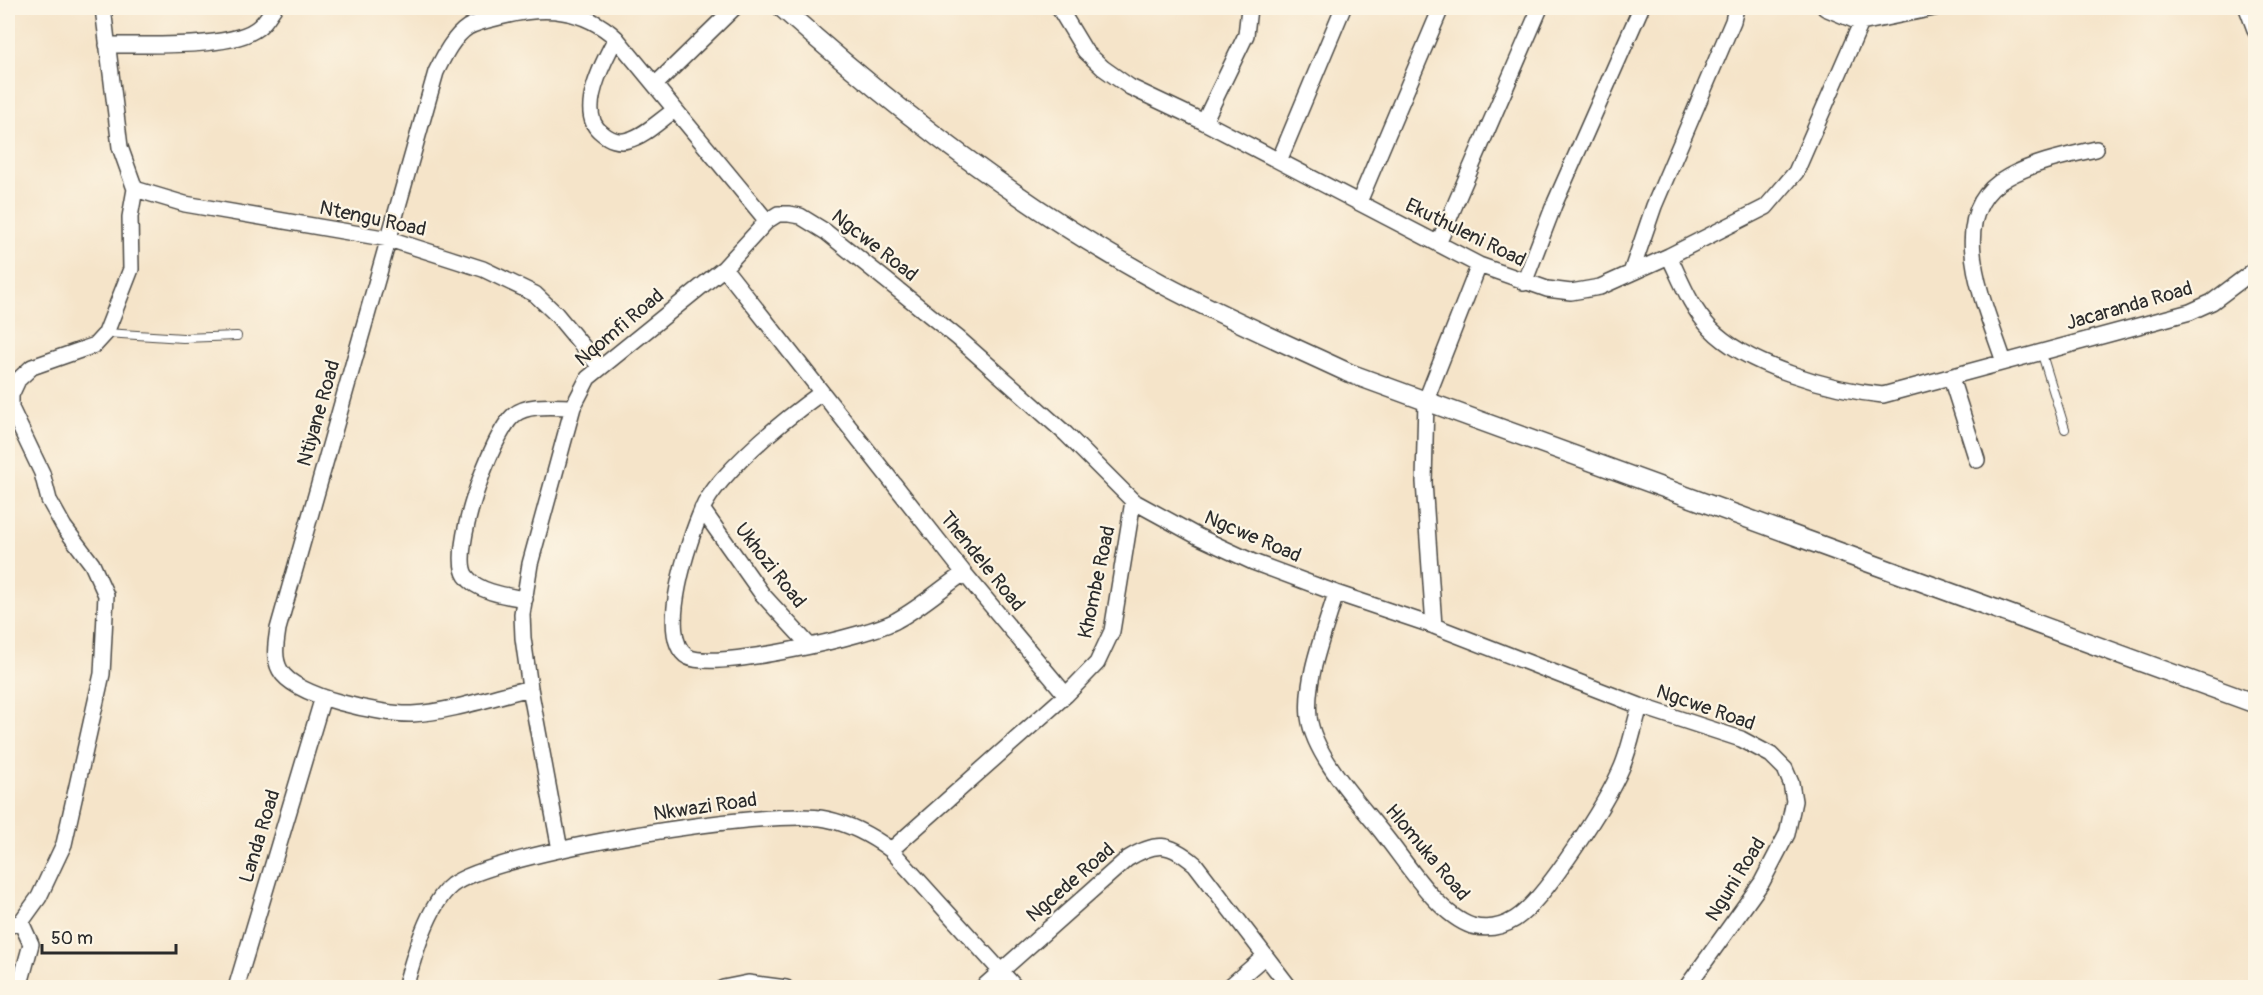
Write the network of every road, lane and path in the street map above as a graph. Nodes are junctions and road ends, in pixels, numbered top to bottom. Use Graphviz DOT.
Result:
graph roads {
  1 [pos="103,8"];
  2 [pos="274,8"];
  3 [pos="734,8"];
  4 [pos="782,8"];
  5 [pos="1059,8"];
  6 [pos="1249,8"];
  7 [pos="1343,8"];
  8 [pos="1441,8"];
  9 [pos="1540,8"];
  10 [pos="1641,8"];
  11 [pos="1736,8"];
  12 [pos="1825,8"];
  13 [pos="1934,8"];
  14 [pos="2247,8"];
  15 [pos="1861,23"];
  16 [pos="2256,32"];
  17 [pos="616,38"];
  18 [pos="107,45"];
  19 [pos="655,85"];
  20 [pos="675,110"];
  21 [pos="1204,122"];
  22 [pos="2096,149"];
  23 [pos="1279,161"];
  24 [pos="135,189"];
  25 [pos="1359,202"];
  26 [pos="767,220"];
  27 [pos="389,239"];
  28 [pos="1438,244"];
  29 [pos="1669,256"];
  30 [pos="1479,265"];
  31 [pos="724,268"];
  32 [pos="2256,269"];
  33 [pos="1631,273"];
  34 [pos="1524,283"];
  35 [pos="106,333"];
  36 [pos="237,336"];
  37 [pos="2041,351"];
  38 [pos="2004,362"];
  39 [pos="600,367"];
  40 [pos="1951,378"];
  41 [pos="821,393"];
  42 [pos="1426,400"];
  43 [pos="573,407"];
  44 [pos="2065,429"];
  45 [pos="1977,460"];
  46 [pos="1133,501"];
  47 [pos="702,509"];
  48 [pos="964,573"];
  49 [pos="1336,593"];
  50 [pos="525,599"];
  51 [pos="1434,626"];
  52 [pos="808,644"];
  53 [pos="530,688"];
  54 [pos="1066,695"];
  55 [pos="323,697"];
  56 [pos="2256,704"];
  57 [pos="1640,706"];
  58 [pos="1791,783"];
  59 [pos="560,850"];
  60 [pos="891,850"];
  61 [pos="14,924"];
  62 [pos="1265,957"];
  63 [pos="1001,971"];
  64 [pos="20,987"];
  65 [pos="236,987"];
  66 [pos="405,987"];
  67 [pos="723,987"];
  68 [pos="786,987"];
  69 [pos="982,987"];
  70 [pos="1016,987"];
  71 [pos="1228,987"];
  72 [pos="1290,987"];
  73 [pos="1686,987"];
  1 -- 18 [label="street"];
  2 -- 18 [label="street"];
  3 -- 19 [label="street"];
  4 -- 42 [label="street"];
  5 -- 21 [label="street, Ekuthuleni Road"];
  6 -- 21 [label="street"];
  7 -- 23 [label="street"];
  8 -- 25 [label="street"];
  9 -- 28 [label="street"];
  10 -- 34 [label="street"];
  11 -- 33 [label="street"];
  12 -- 15 [label="street"];
  13 -- 15 [label="street"];
  14 -- 16 [label="street"];
  15 -- 29 [label="street, Ekuthuleni Road"];
  17 -- 19 [label="street"];
  17 -- 20 [label="street"];
  17 -- 27 [label="street, Ntiyane Road"];
  18 -- 24 [label="street"];
  19 -- 20 [label="street"];
  20 -- 26 [label="street"];
  21 -- 23 [label="street, Ekuthuleni Road"];
  22 -- 38 [label="street"];
  23 -- 25 [label="street, Ekuthuleni Road"];
  24 -- 27 [label="street, Ntengu Road"];
  24 -- 35 [label="street"];
  25 -- 28 [label="street, Ekuthuleni Road"];
  26 -- 31 [label="street, Nqomfi Road"];
  26 -- 46 [label="street, Ngcwe Road"];
  27 -- 39 [label="street, Ntengu Road"];
  27 -- 55 [label="street, Ntiyane Road"];
  28 -- 30 [label="street, Ekuthuleni Road"];
  29 -- 33 [label="street, Ekuthuleni Road"];
  29 -- 40 [label="street, Jacaranda Road"];
  30 -- 34 [label="street, Ekuthuleni Road"];
  30 -- 42 [label="street"];
  31 -- 39 [label="street, Nqomfi Road"];
  31 -- 41 [label="street, Thendele Road"];
  32 -- 37 [label="street, Jacaranda Road"];
  33 -- 34 [label="street, Ekuthuleni Road"];
  35 -- 36 [label="lane"];
  35 -- 61 [label="street"];
  37 -- 38 [label="street, Jacaranda Road"];
  37 -- 44 [label="lane"];
  38 -- 40 [label="street, Jacaranda Road"];
  39 -- 43 [label="street, Nqomfi Road"];
  40 -- 45 [label="street"];
  41 -- 47 [label="street"];
  41 -- 48 [label="street, Thendele Road"];
  42 -- 51 [label="street"];
  42 -- 56 [label="street"];
  43 -- 50 [label="street, Nqomfi Road"];
  43 -- 50 [label="street"];
  46 -- 49 [label="street, Ngcwe Road"];
  46 -- 54 [label="street, Khombe Road"];
  47 -- 52 [label="street, Ukhozi Road"];
  47 -- 52 [label="street"];
  48 -- 52 [label="street"];
  48 -- 54 [label="street, Thendele Road"];
  49 -- 51 [label="street, Ngcwe Road"];
  49 -- 57 [label="street, Hlomuka Road"];
  50 -- 53 [label="street, Nqomfi Road"];
  51 -- 57 [label="street, Ngcwe Road"];
  53 -- 55 [label="street, Ntiyane Road"];
  53 -- 59 [label="street, Nqomfi Road"];
  54 -- 60 [label="street"];
  55 -- 65 [label="street, Landa Road"];
  57 -- 58 [label="street, Ngcwe Road"];
  58 -- 73 [label="street, Nguni Road"];
  59 -- 60 [label="street, Nkwazi Road"];
  59 -- 66 [label="street, Nkwazi Road"];
  60 -- 63 [label="street, Nkwazi Road"];
  61 -- 64 [label="street"];
  62 -- 63 [label="street, Ngcede Road"];
  62 -- 71 [label="street"];
  62 -- 72 [label="street, Ngcede Road"];
  63 -- 69 [label="street"];
  63 -- 70 [label="street, Nkwazi Road"];
  67 -- 68 [label="street"];
}
